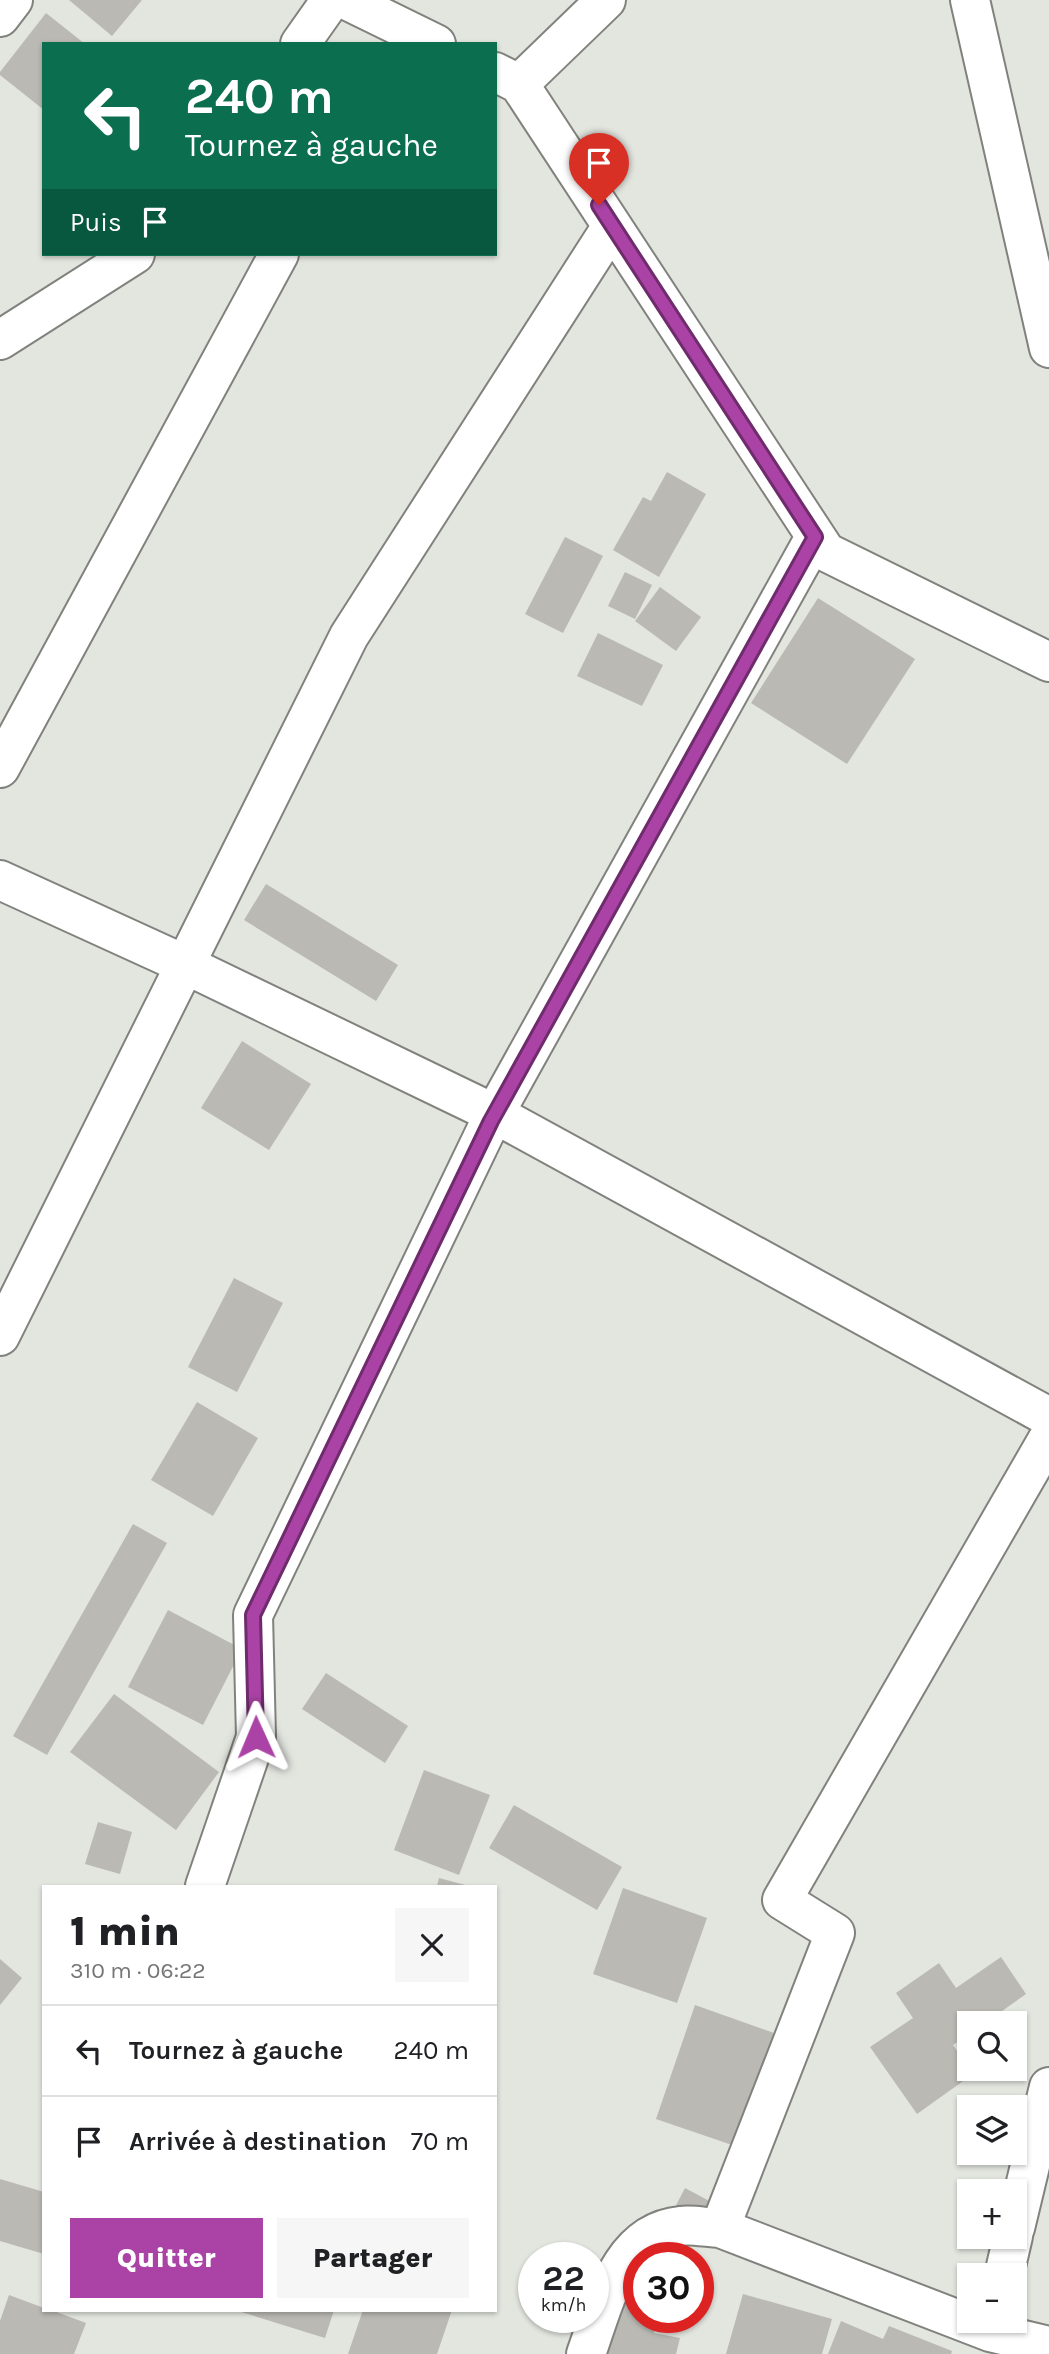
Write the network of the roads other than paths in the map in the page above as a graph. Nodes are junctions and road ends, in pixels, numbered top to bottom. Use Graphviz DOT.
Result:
graph roads {
  1 [pos="13,0"];
  2 [pos="331,0"];
  3 [pos="346,0"];
  4 [pos="606,0"];
  5 [pos="970,0"];
  6 [pos="0,17"];
  7 [pos="398,36"];
  8 [pos="301,42"];
  9 [pos="426,42"];
  10 [pos="507,78"];
  11 [pos="612,226"];
  12 [pos="132,256"];
  13 [pos="278,256"];
  14 [pos="0,340"];
  15 [pos="1049,348"];
  16 [pos="815,537"];
  17 [pos="1049,662"];
  18 [pos="0,768"];
  19 [pos="0,880"];
  20 [pos="186,965"];
  21 [pos="495,1114"];
  22 [pos="0,1336"];
  23 [pos="1049,1417"];
  24 [pos="1049,1437"];
  25 [pos="205,1885"];
  26 [pos="1049,2087"];
  27 [pos="1027,2179"];
  28 [pos="720,2228"];
  29 [pos="987,2336"];
  30 [pos="1049,2347"];
  31 [pos="586,2354"];
  1 -- 6 [label="street"];
  2 -- 8 [label="street"];
  3 -- 7 [label="street"];
  4 -- 10 [label="street"];
  5 -- 15 [label="street"];
  7 -- 9 [label="street"];
  10 -- 11 [label="street"];
  11 -- 16 [label="street"];
  11 -- 20 [label="street"];
  12 -- 14 [label="street"];
  13 -- 18 [label="street"];
  16 -- 17 [label="street"];
  16 -- 21 [label="street"];
  19 -- 20 [label="street"];
  20 -- 21 [label="street"];
  20 -- 22 [label="street"];
  21 -- 23 [label="street"];
  21 -- 25 [label="street"];
  24 -- 28 [label="street"];
  26 -- 27 [label="street"];
  28 -- 29 [label="street"];
  28 -- 31 [label="street"];
  29 -- 30 [label="street"];
}
